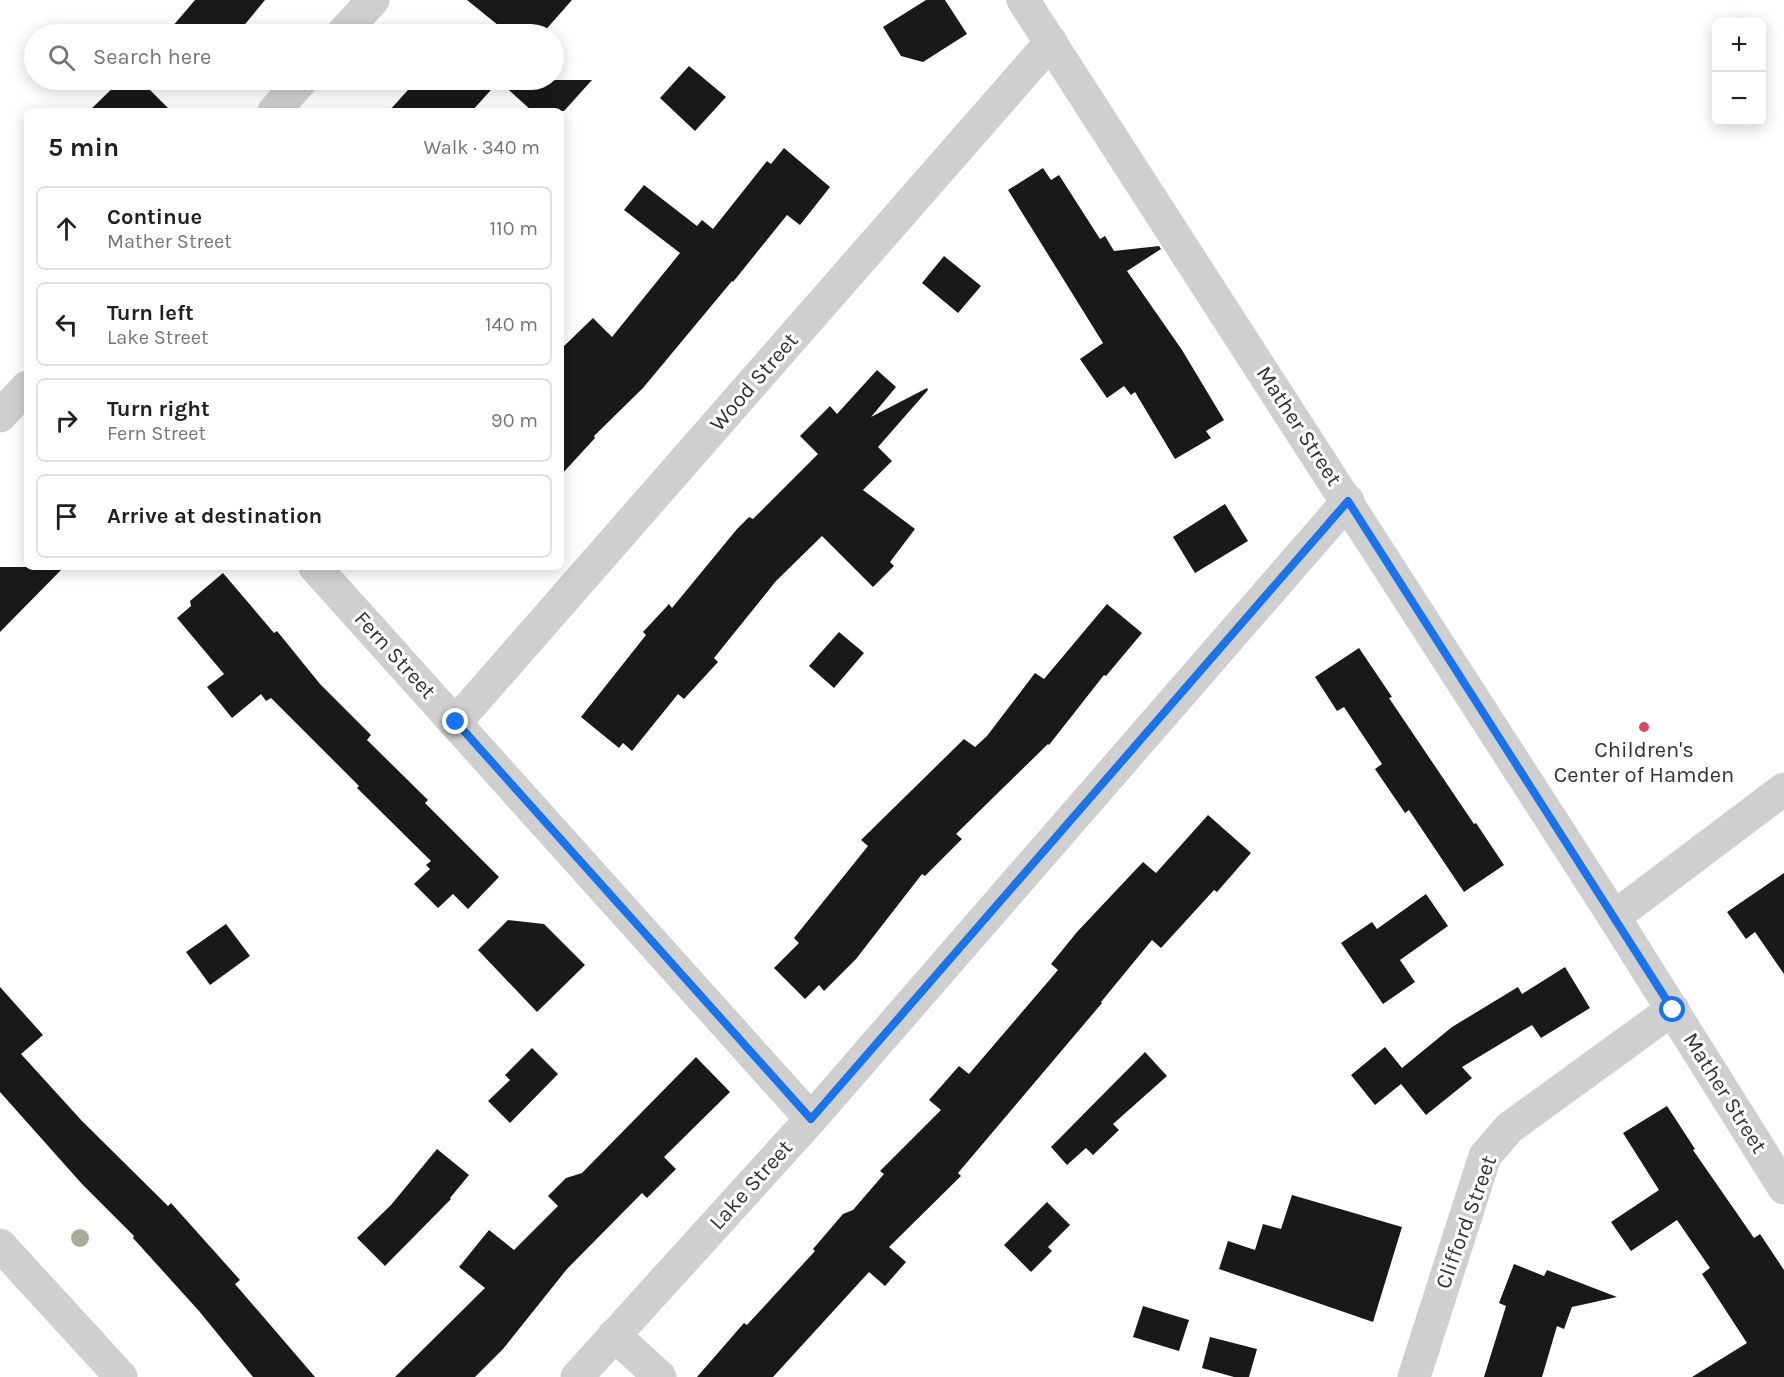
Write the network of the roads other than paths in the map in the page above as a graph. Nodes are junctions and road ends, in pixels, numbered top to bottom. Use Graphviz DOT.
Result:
graph roads {
  1 [pos="373,0"];
  2 [pos="1023,0"];
  3 [pos="351,24"];
  4 [pos="1051,42"];
  5 [pos="293,90"];
  6 [pos="277,108"];
  7 [pos="24,390"];
  8 [pos="0,416"];
  9 [pos="1348,501"];
  10 [pos="318,570"];
  11 [pos="456,722"];
  12 [pos="1784,789"];
  13 [pos="1614,917"];
  14 [pos="1673,1010"];
  15 [pos="811,1119"];
  16 [pos="1784,1188"];
  17 [pos="0,1245"];
  18 [pos="615,1335"];
  19 [pos="121,1377"];
  20 [pos="577,1377"];
  21 [pos="660,1377"];
  22 [pos="1414,1377"];
  1 -- 3 [label="street"];
  2 -- 4 [label="street, Mather Street"];
  4 -- 9 [label="street, Mather Street"];
  4 -- 11 [label="street, Wood Street"];
  5 -- 6 [label="street"];
  7 -- 8 [label="street"];
  9 -- 13 [label="street, Mather Street"];
  9 -- 15 [label="street, Lake Street"];
  10 -- 11 [label="street, Fern Street"];
  11 -- 15 [label="street, Fern Street"];
  12 -- 13 [label="street"];
  13 -- 14 [label="street, Mather Street"];
  14 -- 16 [label="street, Mather Street"];
  14 -- 22 [label="street, Clifford Street"];
  15 -- 18 [label="street, Lake Street"];
  17 -- 19 [label="street"];
  18 -- 20 [label="street, Lake Street"];
  18 -- 21 [label="street"];
}
